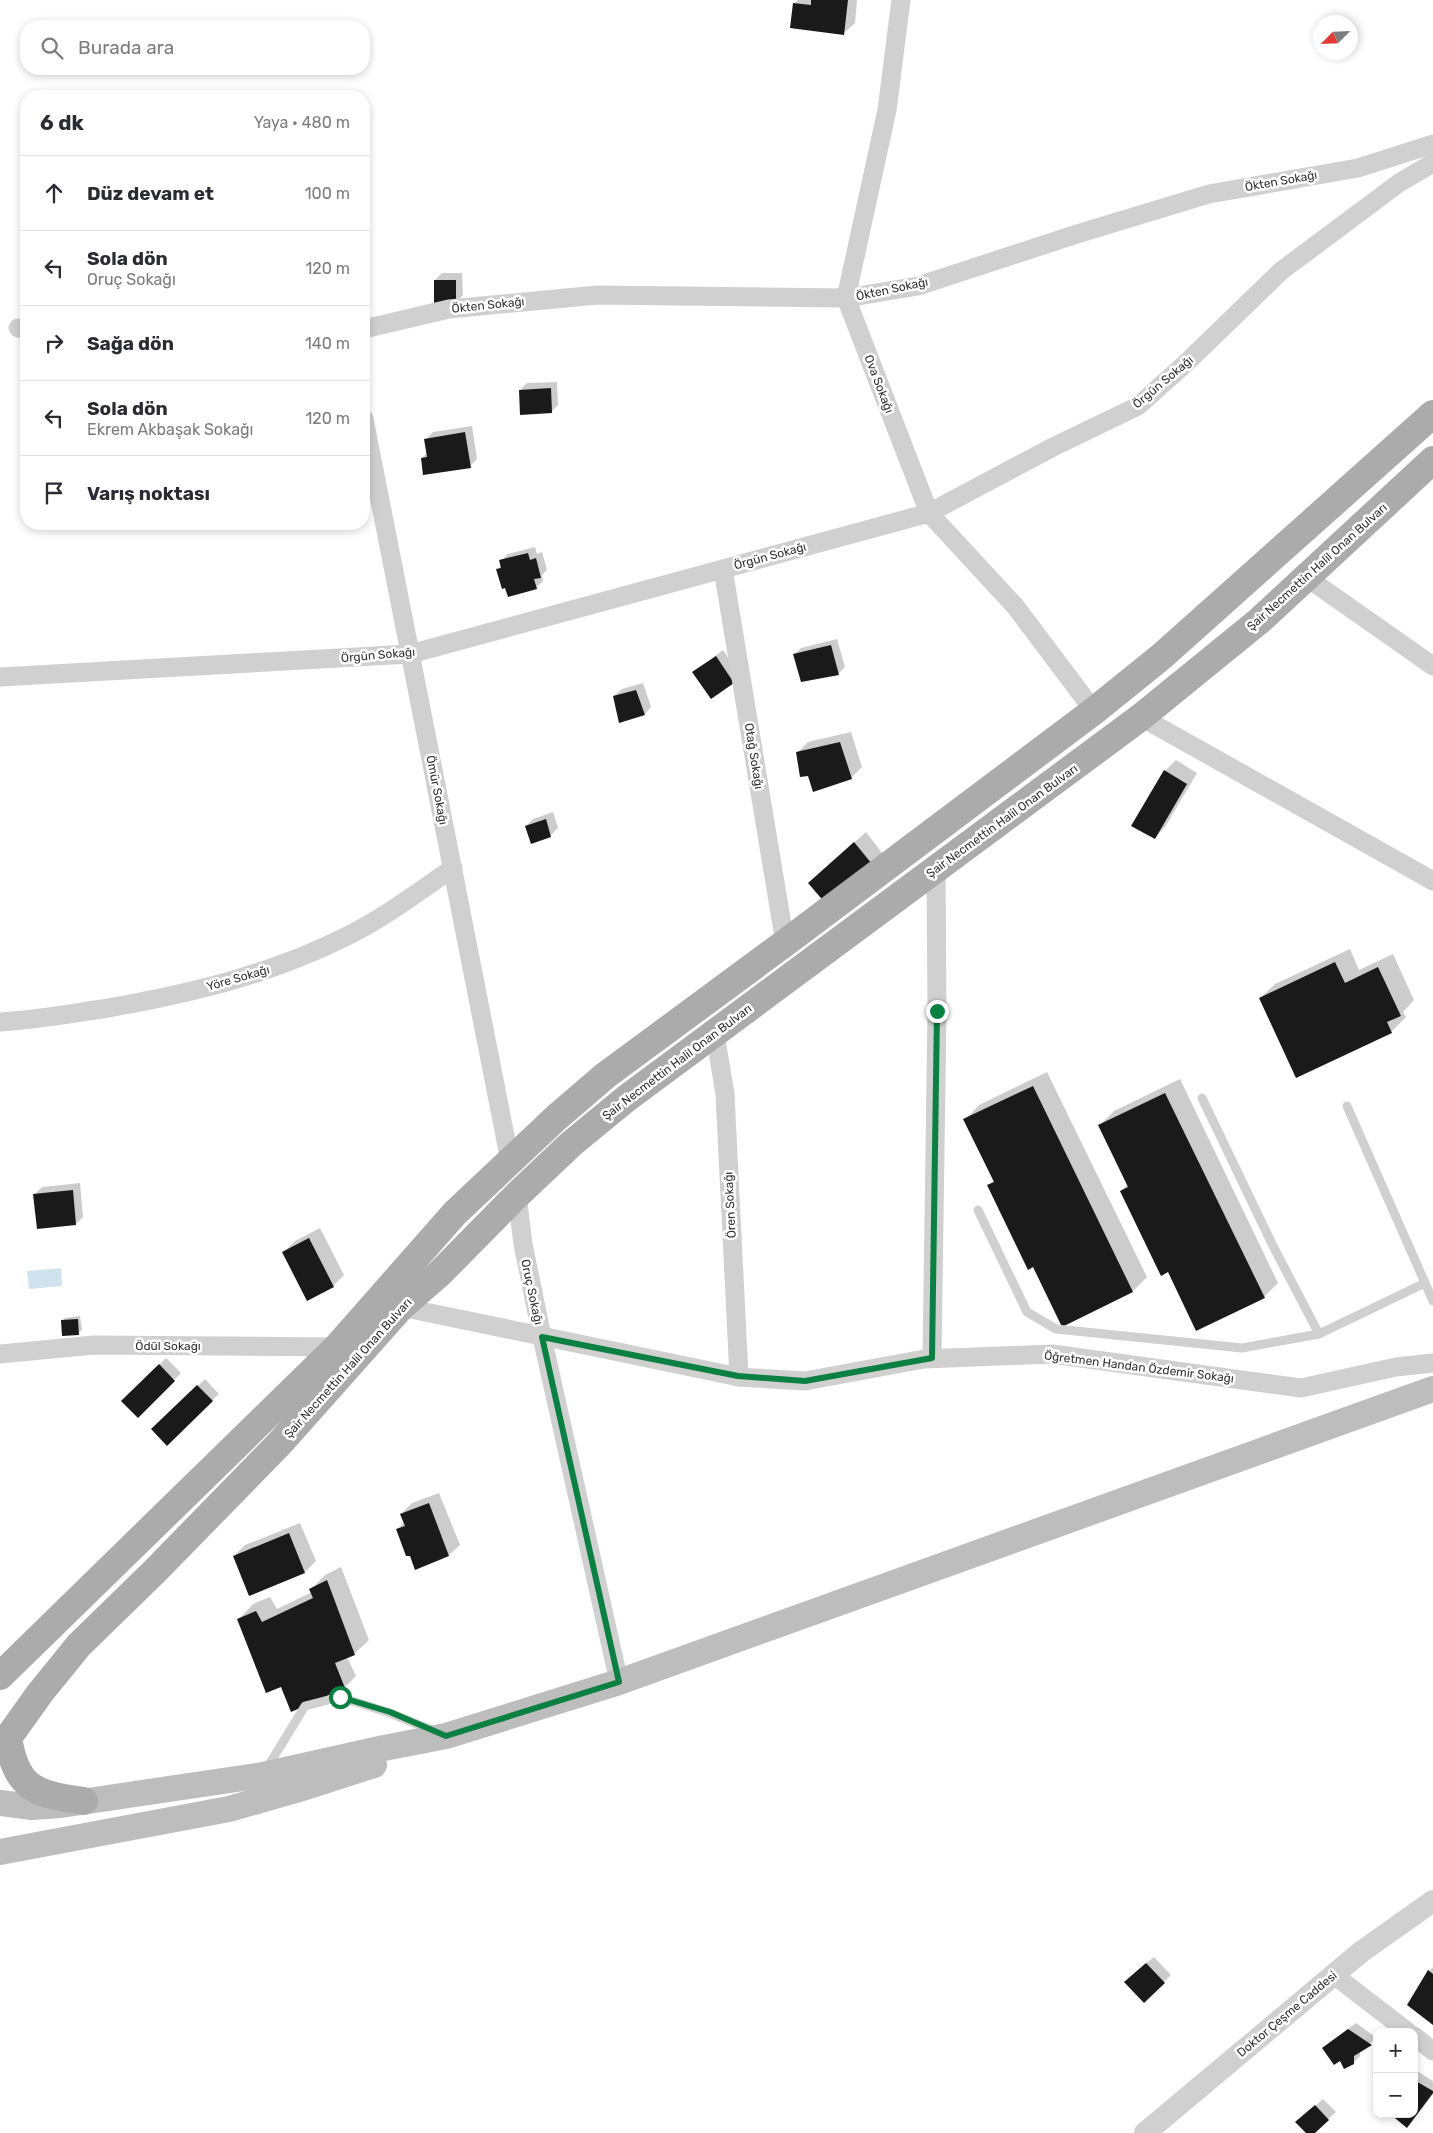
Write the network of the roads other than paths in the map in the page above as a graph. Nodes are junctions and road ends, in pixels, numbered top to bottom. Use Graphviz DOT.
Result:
graph roads {
  1 [pos="901,0"];
  2 [pos="1433,144"];
  3 [pos="1433,163"];
  4 [pos="846,298"];
  5 [pos="370,328"];
  6 [pos="1433,414"];
  7 [pos="370,450"];
  8 [pos="1433,460"];
  9 [pos="929,514"];
  10 [pos="723,569"];
  11 [pos="1306,577"];
  12 [pos="410,654"];
  13 [pos="1433,666"];
  14 [pos="0,677"];
  15 [pos="1094,710"];
  16 [pos="1141,717"];
  17 [pos="453,868"];
  18 [pos="936,869"];
  19 [pos="1433,881"];
  20 [pos="785,943"];
  21 [pos="0,1022"];
  22 [pos="715,1034"];
  23 [pos="1202,1098"];
  24 [pos="1347,1106"];
  25 [pos="510,1161"];
  26 [pos="517,1195"];
  27 [pos="978,1210"];
  28 [pos="1425,1283"];
  29 [pos="1433,1301"];
  30 [pos="401,1307"];
  31 [pos="1319,1334"];
  32 [pos="542,1337"];
  33 [pos="337,1347"];
  34 [pos="0,1354"];
  35 [pos="932,1358"];
  36 [pos="1433,1364"];
  37 [pos="738,1376"];
  38 [pos="1433,1389"];
  39 [pos="0,1676"];
  40 [pos="619,1682"];
  41 [pos="446,1736"];
  42 [pos="4,1743"];
  43 [pos="263,1775"];
  44 [pos="84,1801"];
  45 [pos="0,1803"];
  46 [pos="0,1852"];
  47 [pos="1433,1901"];
  48 [pos="1334,1975"];
  49 [pos="1403,2028"];
  50 [pos="1418,2039"];
  51 [pos="1433,2051"];
  52 [pos="1145,2133"];
  1 -- 4 [label="street"];
  2 -- 4 [label="street, Ökten Sokağı"];
  3 -- 9 [label="street, Örgün Sokağı"];
  4 -- 5 [label="street, Ökten Sokağı"];
  4 -- 9 [label="street, Ova Sokağı"];
  6 -- 15 [label="main road, Şair Necmettin Halil Onan Bulvarı"];
  7 -- 12 [label="street, Ömür Sokağı"];
  8 -- 11 [label="main road, Şair Necmettin Halil Onan Bulvarı"];
  9 -- 10 [label="street, Örgün Sokağı"];
  9 -- 15 [label="street, Ova Sokağı"];
  10 -- 12 [label="street, Örgün Sokağı"];
  10 -- 20 [label="street, Otağ Sokağı"];
  11 -- 13 [label="street"];
  11 -- 16 [label="main road, Şair Necmettin Halil Onan Bulvarı"];
  12 -- 14 [label="street, Örgün Sokağı"];
  12 -- 17 [label="street, Ömür Sokağı"];
  15 -- 20 [label="main road, Şair Necmettin Halil Onan Bulvarı"];
  16 -- 18 [label="main road, Şair Necmettin Halil Onan Bulvarı"];
  16 -- 19 [label="street"];
  17 -- 21 [label="street, Yöre Sokağı"];
  17 -- 25 [label="street, Ömür Sokağı"];
  18 -- 22 [label="main road, Şair Necmettin Halil Onan Bulvarı"];
  18 -- 35 [label="street"];
  20 -- 25 [label="main road, Şair Necmettin Halil Onan Bulvarı"];
  22 -- 26 [label="main road, Şair Necmettin Halil Onan Bulvarı"];
  22 -- 37 [label="street, Ören Sokağı"];
  23 -- 31 [label="lane"];
  24 -- 28 [label="lane"];
  25 -- 33 [label="main road, Şair Necmettin Halil Onan Bulvarı"];
  26 -- 30 [label="main road, Şair Necmettin Halil Onan Bulvarı"];
  26 -- 32 [label="street, Oruç Sokağı"];
  27 -- 31 [label="lane"];
  28 -- 29 [label="lane"];
  28 -- 31 [label="lane"];
  30 -- 32 [label="street, Öğretmen Handan Özdemir Sokağı"];
  30 -- 42 [label="main road, Şair Necmettin Halil Onan Bulvarı"];
  32 -- 37 [label="street, Öğretmen Handan Özdemir Sokağı"];
  32 -- 40 [label="street, Oruç Sokağı"];
  33 -- 34 [label="street, Ödül Sokağı"];
  33 -- 39 [label="main road, Şair Necmettin Halil Onan Bulvarı"];
  35 -- 36 [label="street, Öğretmen Handan Özdemir Sokağı"];
  35 -- 37 [label="street, Öğretmen Handan Özdemir Sokağı"];
  38 -- 40 [label="main road"];
  40 -- 41 [label="main road"];
  41 -- 43 [label="main road"];
  41 -- 43 [label="lane"];
  41 -- 46 [label="main road"];
  42 -- 44 [label="main road"];
  43 -- 44 [label="main road"];
  44 -- 45 [label="main road"];
  47 -- 48 [label="street, Doktor Çeşme Caddesi"];
  48 -- 49 [label="street"];
  48 -- 52 [label="street, Doktor Çeşme Caddesi"];
  50 -- 51 [label="street"];
}
